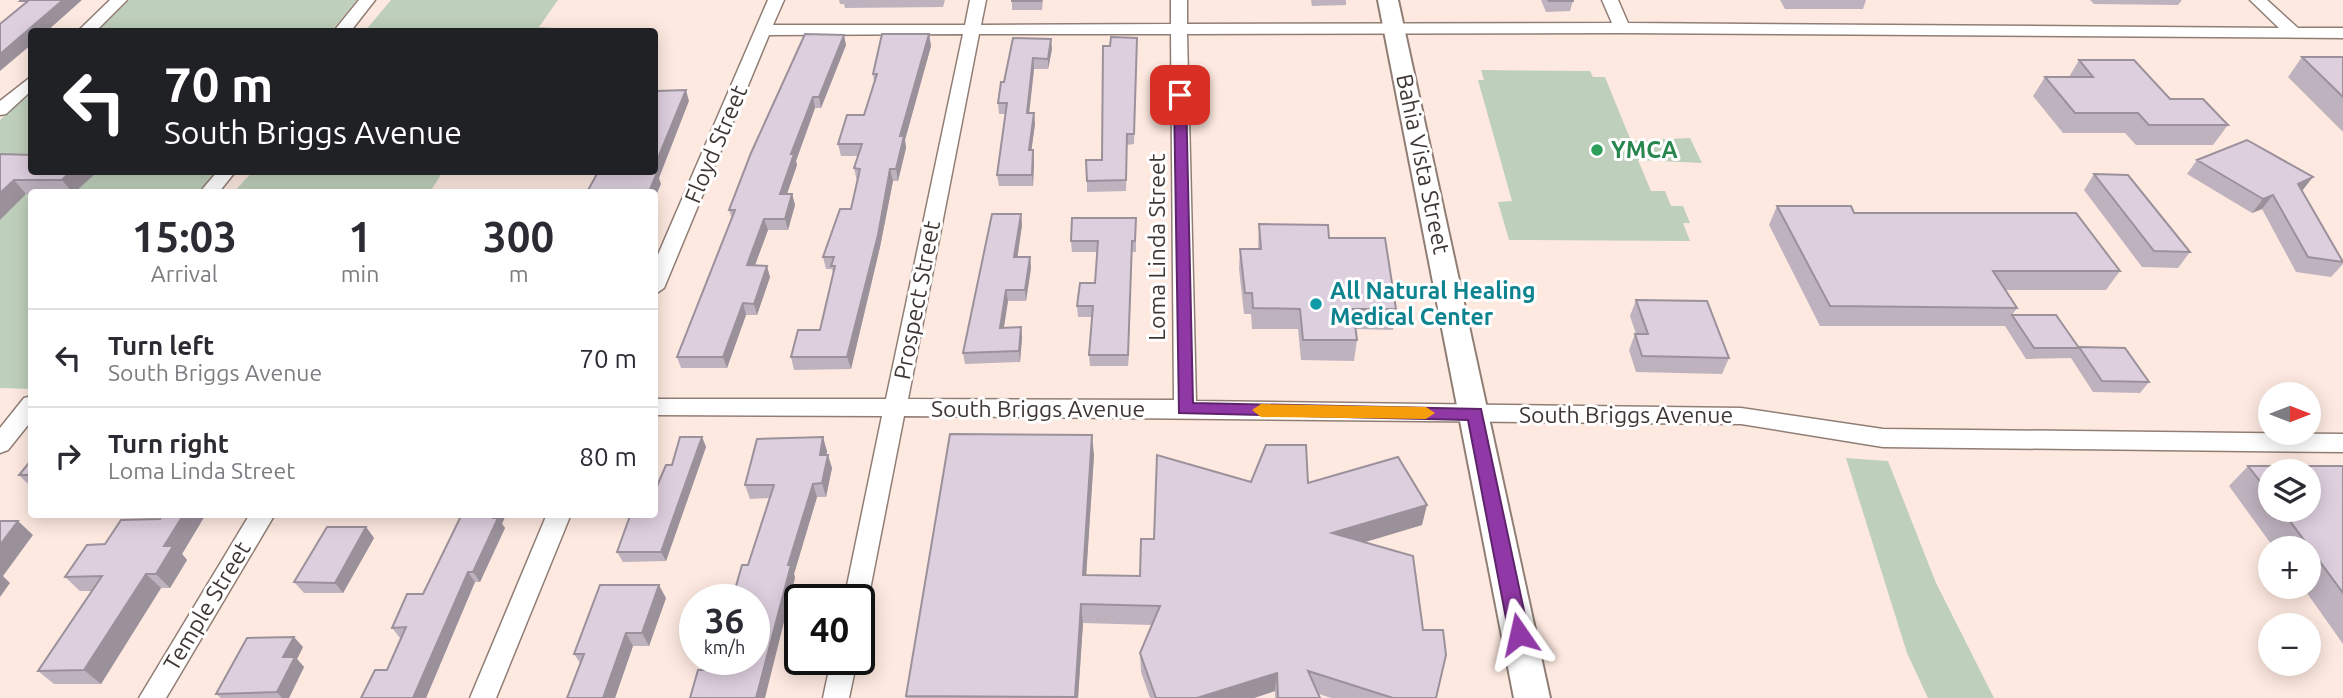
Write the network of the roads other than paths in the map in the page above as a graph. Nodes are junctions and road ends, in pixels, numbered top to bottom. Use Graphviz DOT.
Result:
graph roads {
  1 [pos="119,0"];
  2 [pos="367,0"];
  3 [pos="776,0"];
  4 [pos="978,0"];
  5 [pos="1179,0"];
  6 [pos="1388,0"];
  7 [pos="1610,0"];
  8 [pos="2258,0"];
  9 [pos="89,28"];
  10 [pos="344,28"];
  11 [pos="1394,28"];
  12 [pos="1622,28"];
  13 [pos="766,30"];
  14 [pos="972,30"];
  15 [pos="1179,30"];
  16 [pos="2293,32"];
  17 [pos="2343,33"];
  18 [pos="28,85"];
  19 [pos="0,110"];
  20 [pos="223,175"];
  21 [pos="212,189"];
  22 [pos="658,279"];
  23 [pos="658,407"];
  24 [pos="28,409"];
  25 [pos="895,409"];
  26 [pos="1185,409"];
  27 [pos="1475,414"];
  28 [pos="2343,443"];
  29 [pos="0,444"];
  30 [pos="261,518"];
  31 [pos="557,518"];
  32 [pos="859,584"];
  33 [pos="841,675"];
  34 [pos="152,698"];
  35 [pos="483,698"];
  36 [pos="836,698"];
  37 [pos="1532,698"];
  1 -- 9 [label="street"];
  2 -- 10 [label="street"];
  3 -- 13 [label="street, Floyd Street"];
  4 -- 14 [label="street, Prospect Street"];
  5 -- 15 [label="street, Loma Linda Street"];
  6 -- 11 [label="street, Bahia Vista Street"];
  7 -- 12 [label="street"];
  8 -- 16 [label="street"];
  11 -- 12 [label="street"];
  11 -- 15 [label="street"];
  11 -- 27 [label="street, Bahia Vista Street"];
  12 -- 16 [label="street"];
  13 -- 14 [label="street"];
  13 -- 22 [label="street, Floyd Street"];
  14 -- 15 [label="street"];
  14 -- 25 [label="street, Prospect Street"];
  15 -- 26 [label="street, Loma Linda Street"];
  16 -- 17 [label="street"];
  18 -- 19 [label="street"];
  20 -- 21 [label="street"];
  23 -- 25 [label="street, South Briggs Avenue"];
  24 -- 29 [label="street"];
  25 -- 26 [label="street, South Briggs Avenue"];
  25 -- 32 [label="street, Prospect Street"];
  26 -- 27 [label="street, South Briggs Avenue"];
  27 -- 28 [label="street, South Briggs Avenue"];
  27 -- 37 [label="street, Bahia Vista Street"];
  30 -- 34 [label="street, Temple Street"];
  31 -- 35 [label="street"];
  33 -- 36 [label="street"];
}
